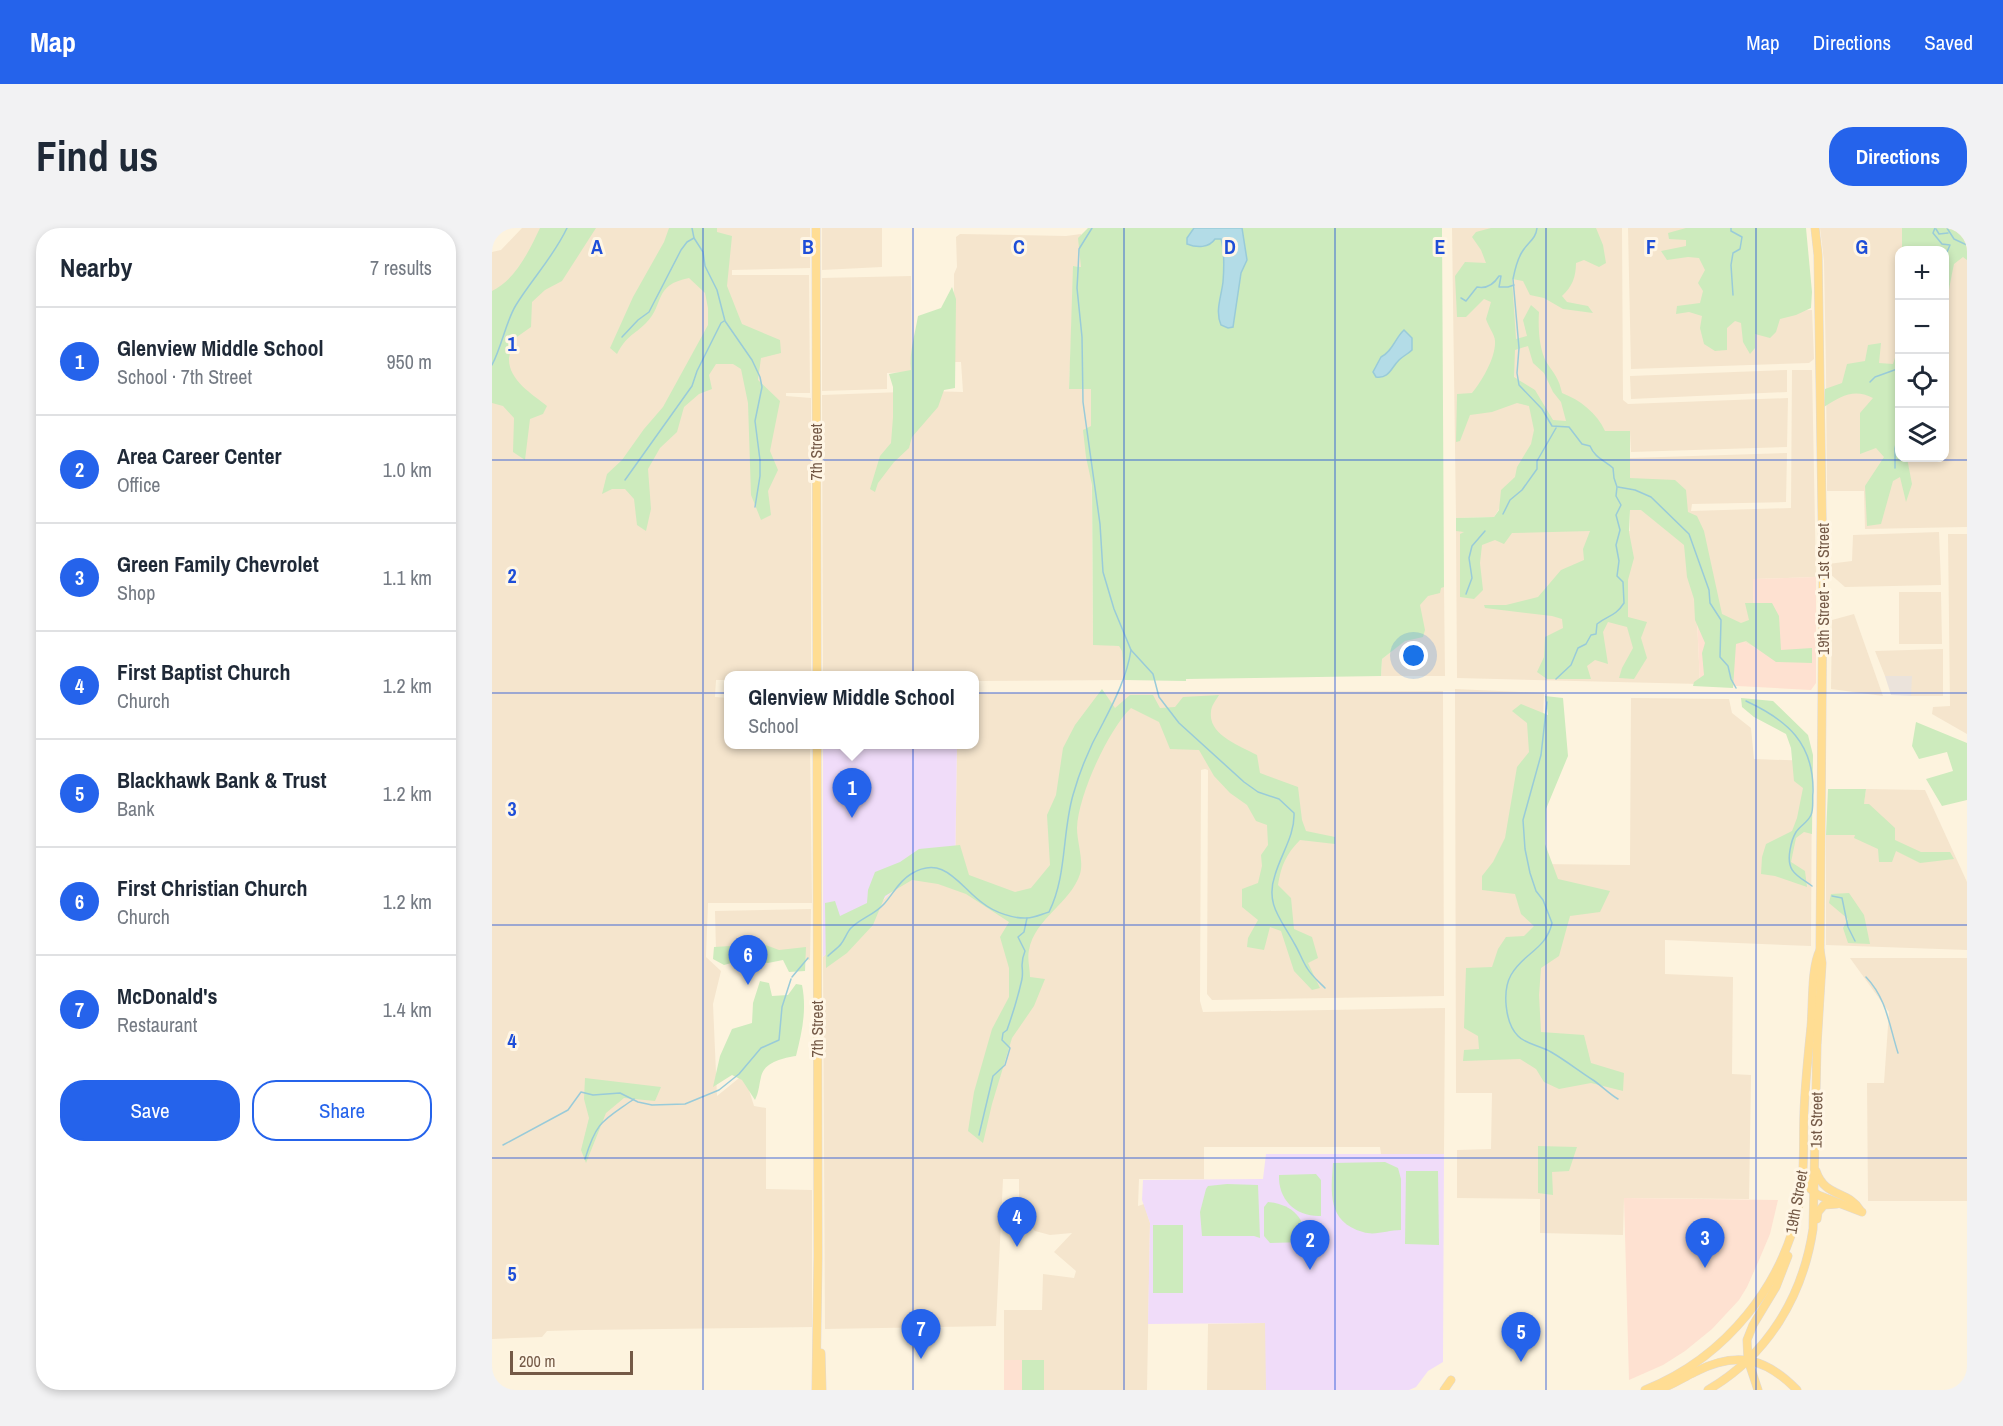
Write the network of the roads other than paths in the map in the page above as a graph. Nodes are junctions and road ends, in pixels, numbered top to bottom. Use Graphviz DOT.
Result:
graph roads {
  1 [pos="816,228"];
  2 [pos="1815,228"];
  3 [pos="816,671"];
  4 [pos="817,749"];
  5 [pos="1820,950"];
  6 [pos="1804,1109"];
  7 [pos="1815,1167"];
  8 [pos="1814,1192"];
  9 [pos="1799,1205"];
  10 [pos="1846,1205"];
  11 [pos="1860,1210"];
  12 [pos="1795,1220"];
  13 [pos="1792,1299"];
  14 [pos="818,1312"];
  15 [pos="1748,1360"];
  16 [pos="1451,1380"];
  17 [pos="816,1390"];
  18 [pos="822,1390"];
  19 [pos="1444,1390"];
  20 [pos="1645,1390"];
  21 [pos="1656,1390"];
  22 [pos="1708,1390"];
  23 [pos="1758,1390"];
  24 [pos="1797,1390"];
  1 -- 3 [label="main road, 7th Street"];
  2 -- 5 [label="main road, 19th Street - 1st Street"];
  4 -- 14 [label="main road, 7th Street"];
  5 -- 6 [label="main road, 19th Street"];
  5 -- 7 [label="main road, 1st Street"];
  6 -- 8 [label="main road"];
  6 -- 9 [label="main road, 19th Street"];
  7 -- 8 [label="main road, 1st Street"];
  7 -- 11 [label="main road"];
  8 -- 9 [label="main road"];
  8 -- 10 [label="main road"];
  8 -- 11 [label="main road"];
  8 -- 13 [label="main road, 1st Street"];
  9 -- 12 [label="main road, 19th Street"];
  10 -- 11 [label="main road"];
  10 -- 13 [label="main road"];
  12 -- 15 [label="main road"];
  12 -- 20 [label="main road, 19th Street"];
  13 -- 15 [label="main road, 1st Street"];
  14 -- 17 [label="main road, 7th Street"];
  14 -- 18 [label="main road, 7th Street"];
  15 -- 21 [label="main road"];
  15 -- 22 [label="main road"];
  15 -- 23 [label="main road"];
  15 -- 24 [label="main road"];
  16 -- 19 [label="main road"];
}
